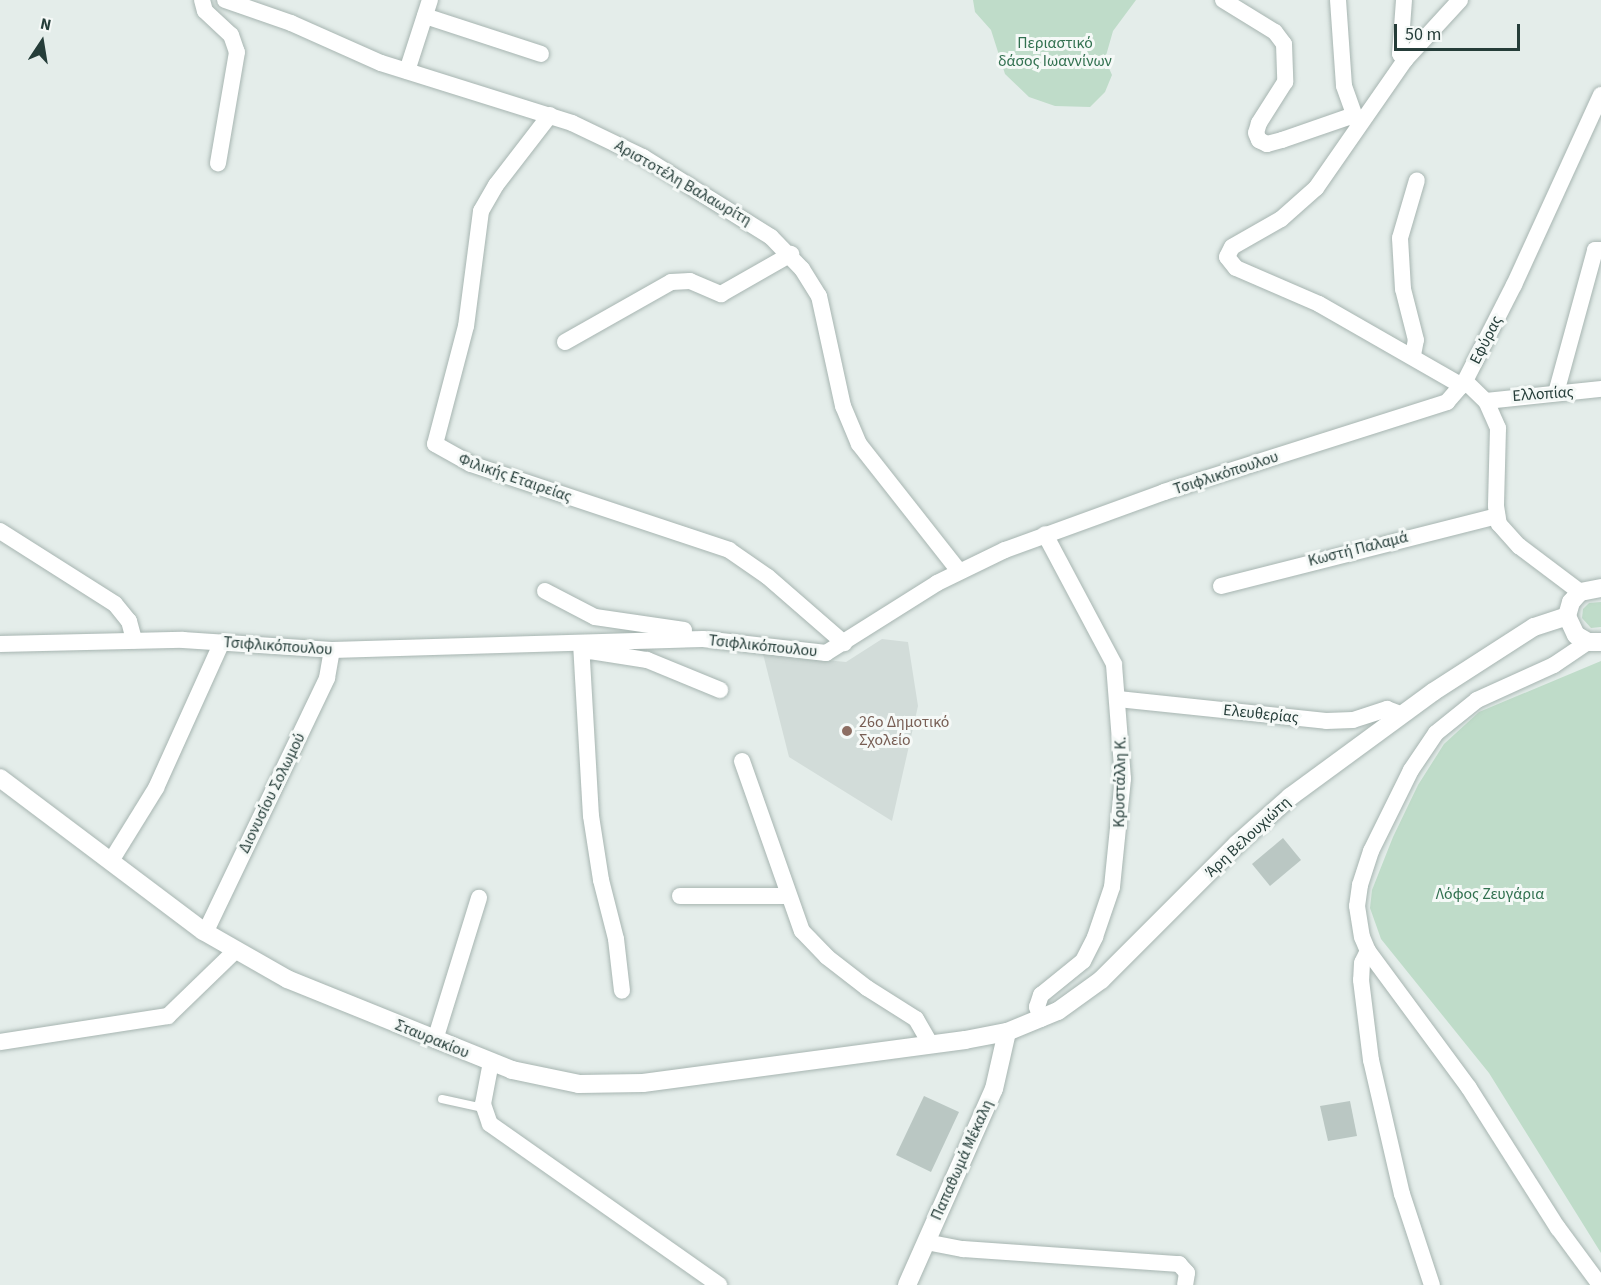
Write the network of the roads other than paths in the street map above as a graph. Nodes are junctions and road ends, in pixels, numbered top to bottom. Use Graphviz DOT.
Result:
graph roads {
  1 [pos="202,0"];
  2 [pos="225,0"];
  3 [pos="1223,0"];
  4 [pos="1338,0"];
  5 [pos="1404,0"];
  6 [pos="1460,0"];
  7 [pos="427,8"];
  8 [pos="541,54"];
  9 [pos="1405,60"];
  10 [pos="407,71"];
  11 [pos="1601,95"];
  12 [pos="550,115"];
  13 [pos="1357,122"];
  14 [pos="218,163"];
  15 [pos="1417,180"];
  16 [pos="1598,250"];
  17 [pos="791,254"];
  18 [pos="565,342"];
  19 [pos="1413,355"];
  20 [pos="1463,383"];
  21 [pos="1601,389"];
  22 [pos="1556,393"];
  23 [pos="1485,400"];
  24 [pos="1497,516"];
  25 [pos="0,531"];
  26 [pos="1045,534"];
  27 [pos="958,570"];
  28 [pos="1221,586"];
  29 [pos="1601,588"];
  30 [pos="545,591"];
  31 [pos="1580,592"];
  32 [pos="1567,616"];
  33 [pos="134,640"];
  34 [pos="714,640"];
  35 [pos="222,642"];
  36 [pos="1595,642"];
  37 [pos="581,643"];
  38 [pos="844,643"];
  39 [pos="0,644"];
  40 [pos="332,650"];
  41 [pos="720,690"];
  42 [pos="1118,699"];
  43 [pos="1400,714"];
  44 [pos="742,761"];
  45 [pos="0,778"];
  46 [pos="111,861"];
  47 [pos="680,896"];
  48 [pos="787,896"];
  49 [pos="479,898"];
  50 [pos="205,933"];
  51 [pos="236,951"];
  52 [pos="1368,951"];
  53 [pos="622,991"];
  54 [pos="1041,1019"];
  55 [pos="1007,1032"];
  56 [pos="435,1040"];
  57 [pos="0,1042"];
  58 [pos="931,1045"];
  59 [pos="491,1062"];
  60 [pos="442,1099"];
  61 [pos="483,1108"];
  62 [pos="926,1242"];
  63 [pos="719,1285"];
  64 [pos="907,1285"];
  65 [pos="1185,1285"];
  66 [pos="1432,1285"];
  67 [pos="1600,1285"];
  1 -- 14 [label="street"];
  2 -- 10 [label="street, Αριστοτέλη Βαλαωρίτη"];
  3 -- 13 [label="street"];
  4 -- 13 [label="street"];
  5 -- 9 [label="street"];
  6 -- 9 [label="street"];
  7 -- 8 [label="street"];
  7 -- 10 [label="street"];
  9 -- 13 [label="street"];
  10 -- 12 [label="street, Αριστοτέλη Βαλαωρίτη"];
  11 -- 20 [label="street, Εφύρας"];
  12 -- 17 [label="street, Αριστοτέλη Βαλαωρίτη"];
  12 -- 38 [label="street, Φιλικής Εταιρείας"];
  13 -- 19 [label="street"];
  15 -- 19 [label="street"];
  16 -- 22 [label="street"];
  17 -- 18 [label="street"];
  17 -- 27 [label="street, Αριστοτέλη Βαλαωρίτη"];
  19 -- 20 [label="street"];
  20 -- 23 [label="street, Εφύρας"];
  20 -- 26 [label="street, Τσιφλικόπουλου"];
  21 -- 22 [label="street, Ελλοπίας"];
  22 -- 23 [label="street, Ελλοπίας"];
  23 -- 24 [label="street, Εφύρας"];
  24 -- 28 [label="street, Κωστή Παλαμά"];
  24 -- 31 [label="street"];
  25 -- 33 [label="street"];
  26 -- 27 [label="street, Τσιφλικόπουλου"];
  26 -- 42 [label="street, Κρυστάλλη Κ."];
  27 -- 38 [label="street, Τσιφλικόπουλου"];
  29 -- 31 [label="street"];
  30 -- 34 [label="street"];
  31 -- 32 [label="street"];
  32 -- 36 [label="street"];
  32 -- 43 [label="street, Άρη Βελουχιώτη"];
  33 -- 35 [label="street, Τσιφλικόπουλου"];
  33 -- 39 [label="street, Τσιφλικόπουλου"];
  34 -- 37 [label="street, Τσιφλικόπουλου"];
  34 -- 38 [label="street, Τσιφλικόπουλου"];
  35 -- 40 [label="street, Τσιφλικόπουλου"];
  35 -- 46 [label="street"];
  36 -- 52 [label="street"];
  37 -- 40 [label="street, Τσιφλικόπουλου"];
  37 -- 41 [label="street"];
  37 -- 53 [label="street"];
  40 -- 50 [label="street, Διονυσίου Σολωμού"];
  42 -- 43 [label="street, Ελευθερίας"];
  42 -- 54 [label="street, Κρυστάλλη Κ."];
  43 -- 54 [label="street, Άρη Βελουχιώτη"];
  44 -- 48 [label="street"];
  45 -- 46 [label="street, Σταυρακίου"];
  46 -- 50 [label="street, Σταυρακίου"];
  47 -- 48 [label="street"];
  48 -- 58 [label="street"];
  49 -- 56 [label="street"];
  50 -- 51 [label="street, Σταυρακίου"];
  51 -- 56 [label="street, Σταυρακίου"];
  51 -- 57 [label="street"];
  52 -- 66 [label="street"];
  52 -- 67 [label="street"];
  54 -- 55 [label="street, Άρη Βελουχιώτη"];
  55 -- 58 [label="street, Άρη Βελουχιώτη"];
  55 -- 62 [label="street, Παπαθωμά Μέκαλη"];
  56 -- 59 [label="street, Σταυρακίου"];
  58 -- 59 [label="street, Σταυρακίου"];
  59 -- 61 [label="street"];
  60 -- 61 [label="lane"];
  61 -- 63 [label="street"];
  62 -- 64 [label="street, Παπαθωμά Μέκαλη"];
  62 -- 65 [label="street"];
}
